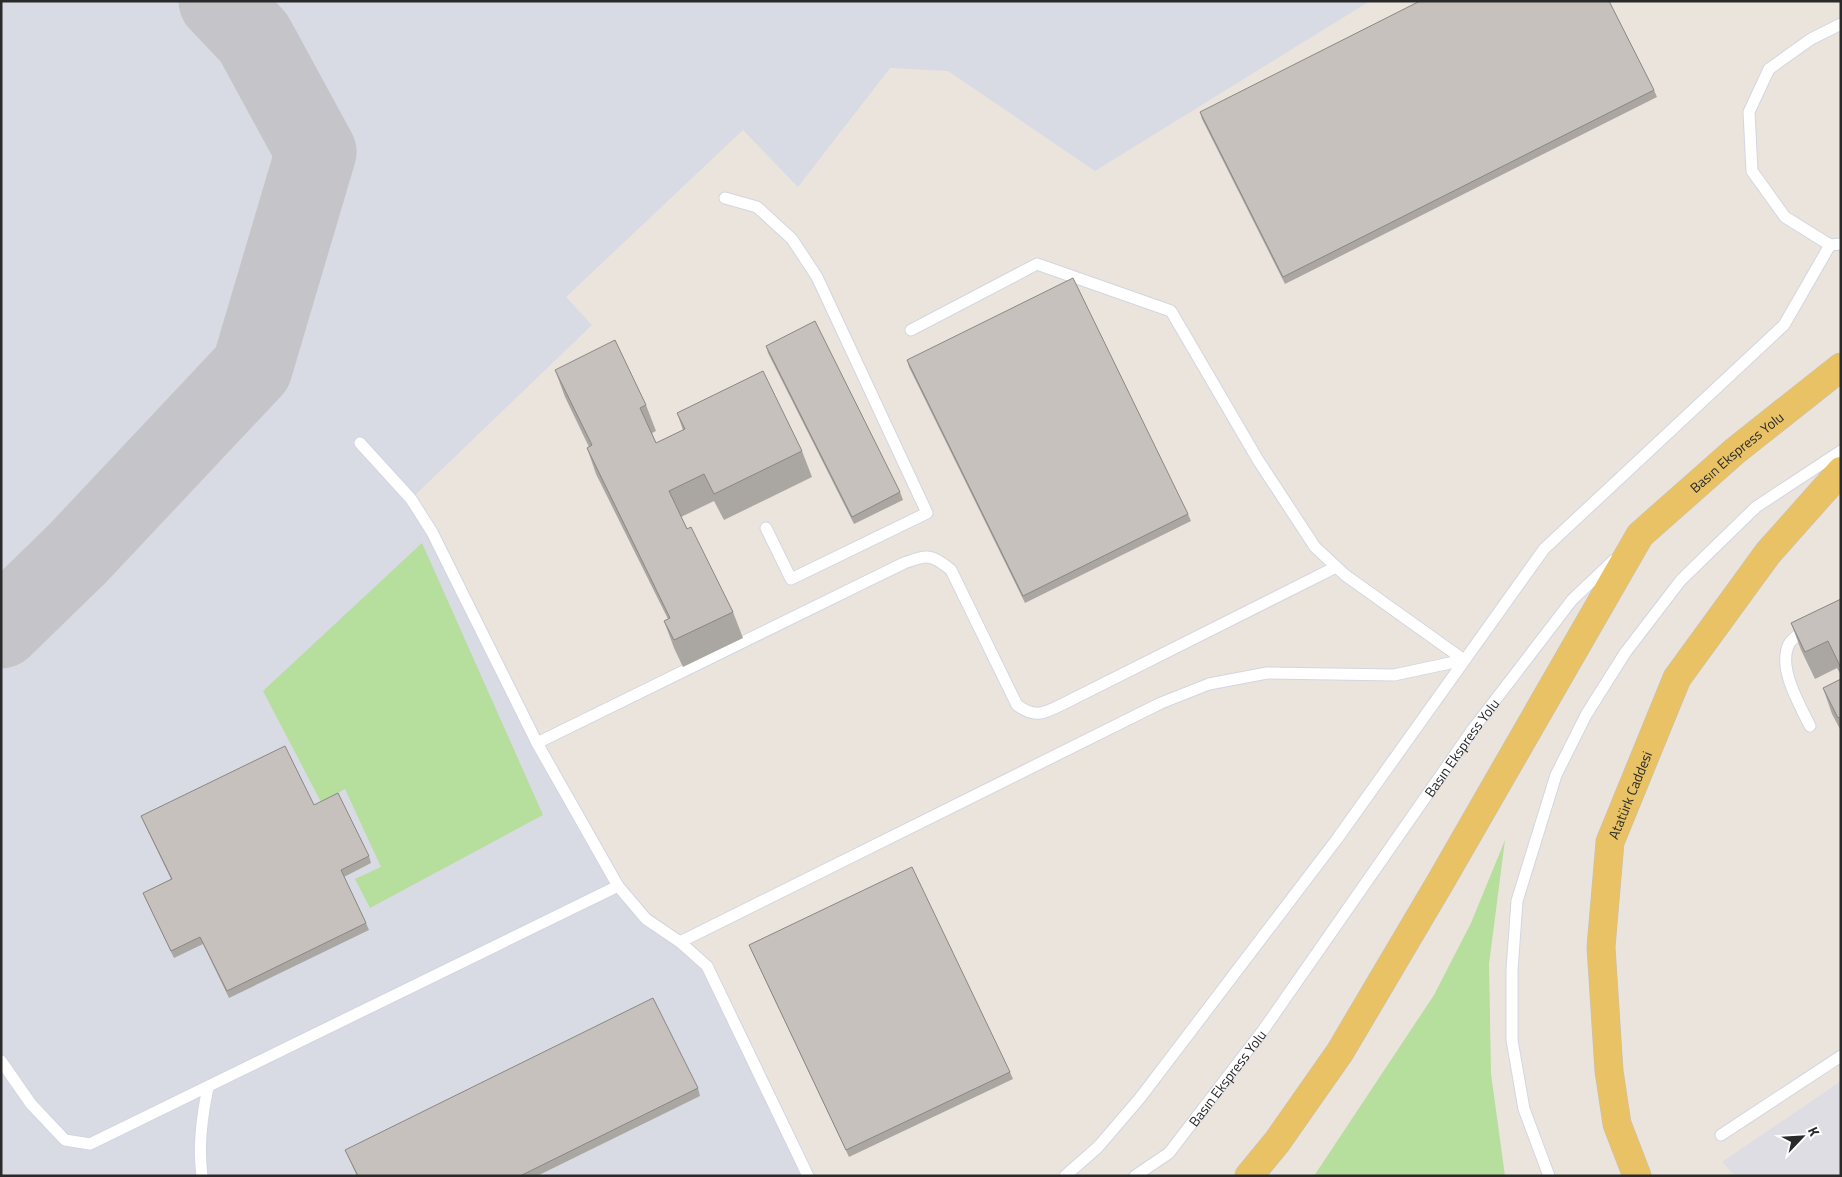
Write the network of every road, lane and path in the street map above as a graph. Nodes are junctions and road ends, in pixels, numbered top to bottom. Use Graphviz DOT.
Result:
graph roads {
  1 [pos="1841,24"];
  2 [pos="725,198"];
  3 [pos="1835,245"];
  4 [pos="911,330"];
  5 [pos="1841,367"];
  6 [pos="360,443"];
  7 [pos="1841,450"];
  8 [pos="1841,471"];
  9 [pos="766,528"];
  10 [pos="1640,535"];
  11 [pos="1336,567"];
  12 [pos="1818,621"];
  13 [pos="1464,660"];
  14 [pos="1810,726"];
  15 [pos="537,743"];
  16 [pos="618,886"];
  17 [pos="680,942"];
  18 [pos="1841,1056"];
  19 [pos="1,1061"];
  20 [pos="208,1087"];
  21 [pos="1720,1135"];
  22 [pos="202,1176"];
  23 [pos="808,1176"];
  24 [pos="1064,1176"];
  25 [pos="1135,1176"];
  26 [pos="1249,1176"];
  27 [pos="1549,1176"];
  28 [pos="1637,1176"];
  1 -- 3 [label="lane"];
  2 -- 9 [label="lane"];
  3 -- 13 [label="lane"];
  4 -- 11 [label="lane"];
  5 -- 10 [label="main road, Basın Ekspress Yolu"];
  6 -- 15 [label="lane"];
  7 -- 27 [label="lane"];
  8 -- 28 [label="main road, Atatürk Caddesi"];
  10 -- 25 [label="lane, Basın Ekspress Yolu"];
  10 -- 26 [label="main road"];
  11 -- 13 [label="lane"];
  11 -- 15 [label="lane"];
  12 -- 14 [label="lane"];
  13 -- 17 [label="lane"];
  13 -- 24 [label="lane"];
  15 -- 16 [label="lane"];
  16 -- 17 [label="lane"];
  16 -- 20 [label="lane"];
  17 -- 23 [label="lane"];
  18 -- 21 [label="lane"];
  19 -- 20 [label="lane"];
  20 -- 22 [label="lane"];
}
